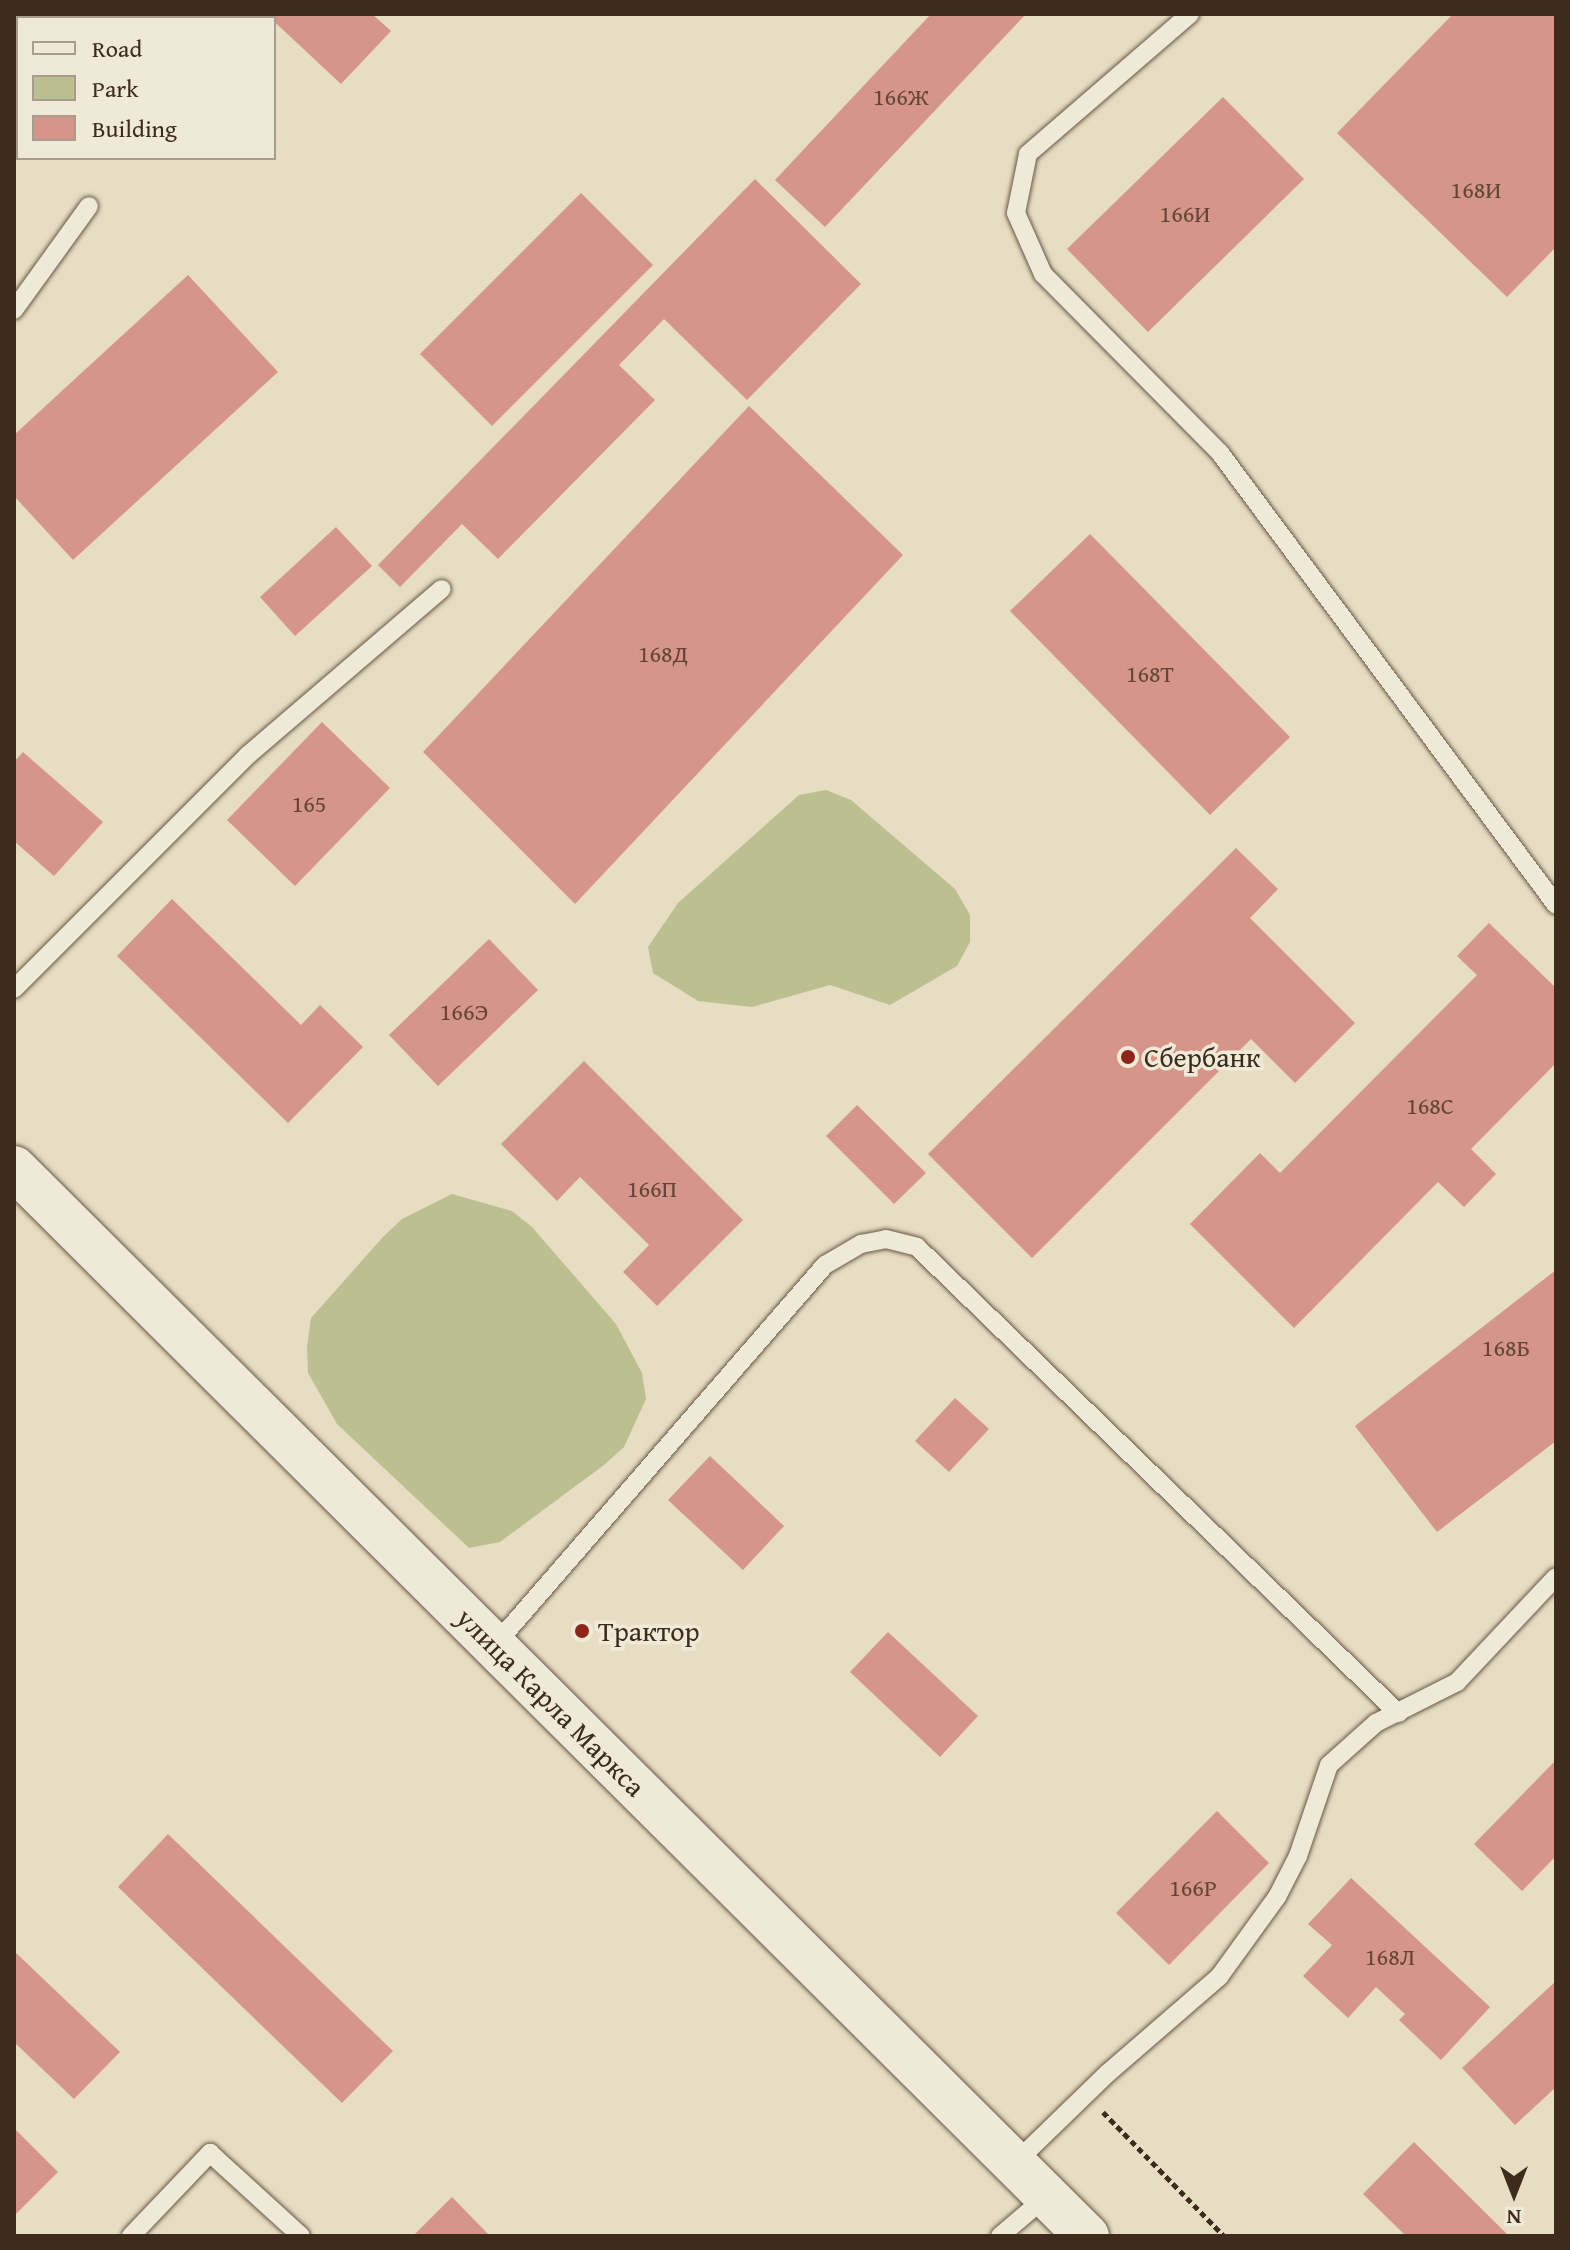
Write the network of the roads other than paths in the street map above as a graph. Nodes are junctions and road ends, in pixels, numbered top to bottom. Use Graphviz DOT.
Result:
graph roads {
  1 [pos="1190,14"];
  2 [pos="89,206"];
  3 [pos="14,310"];
  4 [pos="442,589"];
  5 [pos="1556,905"];
  6 [pos="14,989"];
  7 [pos="14,1168"];
  8 [pos="1556,1577"];
  9 [pos="494,1646"];
  10 [pos="1398,1713"];
  11 [pos="1014,2164"];
  12 [pos="1047,2196"];
  13 [pos="131,2236"];
  14 [pos="301,2236"];
  15 [pos="1000,2236"];
  16 [pos="1087,2236"];
  1 -- 5 [label="lane"];
  2 -- 3 [label="lane"];
  4 -- 6 [label="lane"];
  7 -- 9 [label="main road, улица Карла Маркса"];
  8 -- 10 [label="lane"];
  9 -- 10 [label="lane"];
  9 -- 11 [label="main road, улица Карла Маркса"];
  10 -- 11 [label="lane"];
  11 -- 12 [label="main road, улица Карла Маркса"];
  12 -- 15 [label="lane"];
  12 -- 16 [label="main road, улица Карла Маркса"];
  13 -- 14 [label="lane"];
}
